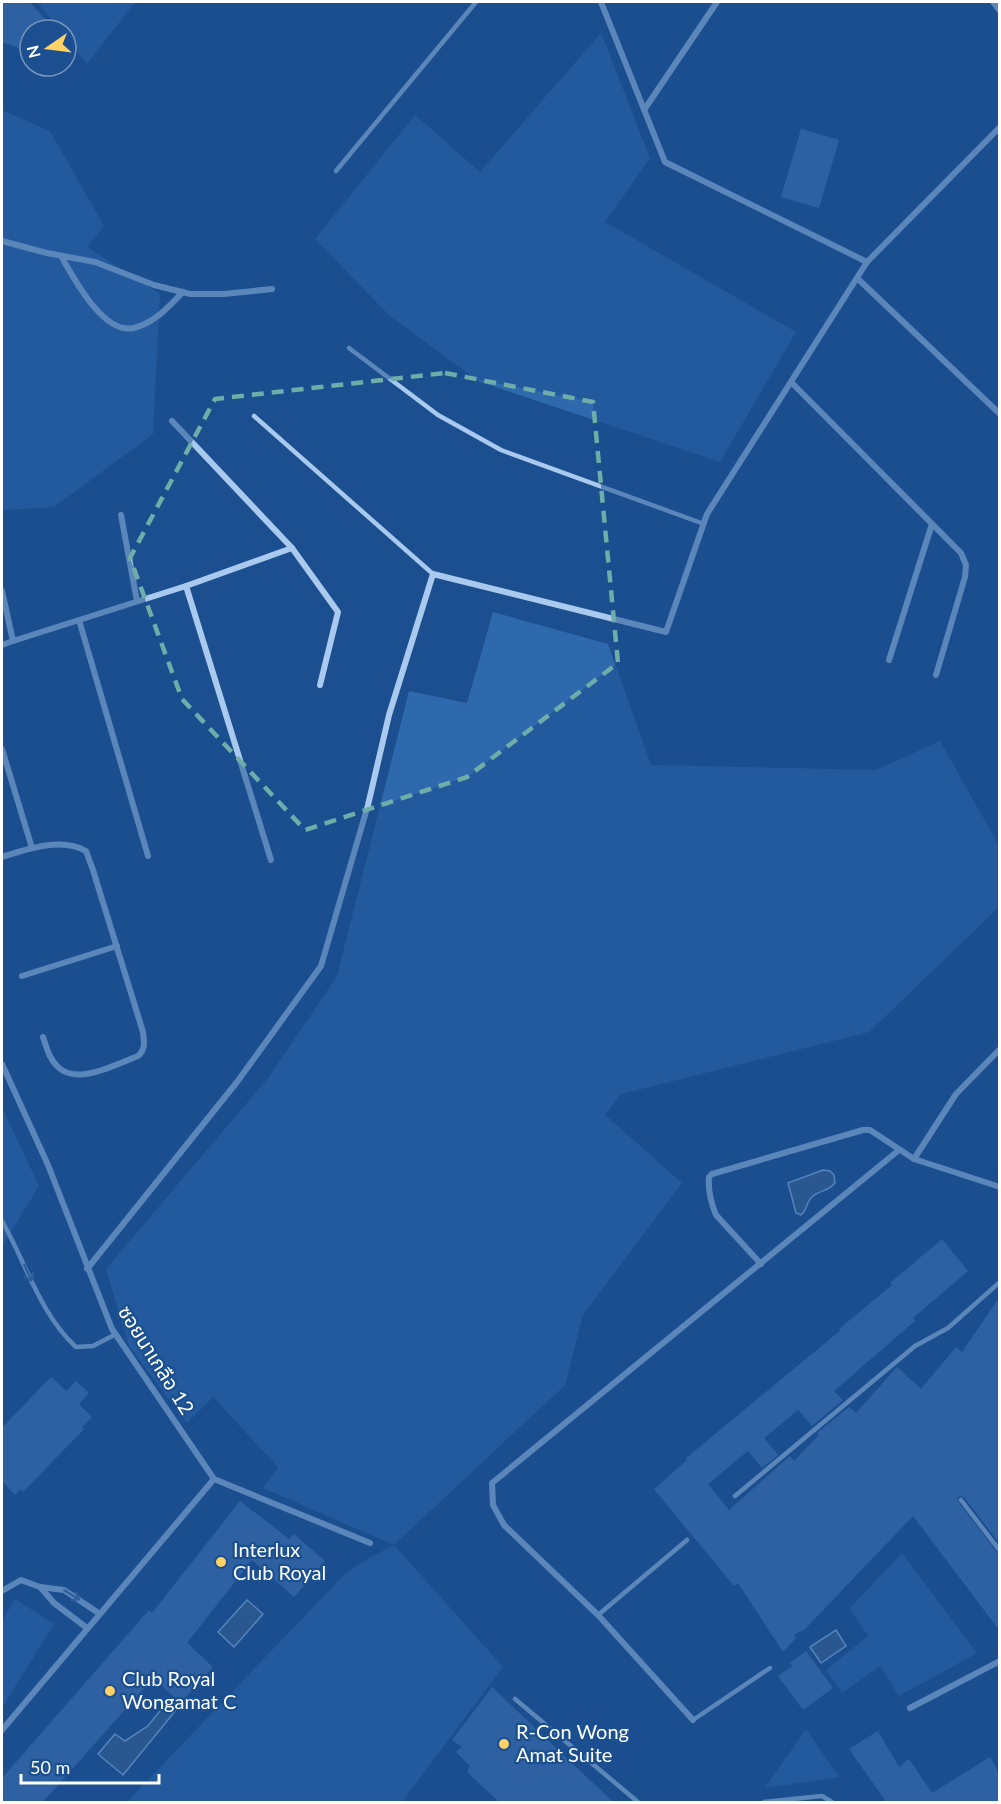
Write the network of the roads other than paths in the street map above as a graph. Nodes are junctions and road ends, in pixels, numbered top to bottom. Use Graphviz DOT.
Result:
graph roads {
  1 [pos="476,2"];
  2 [pos="601,2"];
  3 [pos="717,2"];
  4 [pos="993,2"];
  5 [pos="999,10"];
  6 [pos="644,110"];
  7 [pos="999,127"];
  8 [pos="336,171"];
  9 [pos="2,241"];
  10 [pos="61,256"];
  11 [pos="867,262"];
  12 [pos="857,278"];
  13 [pos="272,290"];
  14 [pos="183,292"];
  15 [pos="349,348"];
  16 [pos="791,382"];
  17 [pos="999,414"];
  18 [pos="254,416"];
  19 [pos="172,421"];
  20 [pos="121,515"];
  21 [pos="704,524"];
  22 [pos="932,524"];
  23 [pos="291,548"];
  24 [pos="433,574"];
  25 [pos="186,586"];
  26 [pos="2,591"];
  27 [pos="137,601"];
  28 [pos="79,620"];
  29 [pos="13,641"];
  30 [pos="2,645"];
  31 [pos="889,660"];
  32 [pos="936,675"];
  33 [pos="320,685"];
  34 [pos="2,749"];
  35 [pos="32,848"];
  36 [pos="2,856"];
  37 [pos="148,856"];
  38 [pos="271,860"];
  39 [pos="117,946"];
  40 [pos="22,976"];
  41 [pos="43,1037"];
  42 [pos="999,1049"];
  43 [pos="2,1064"];
  44 [pos="899,1150"];
  45 [pos="914,1159"];
  46 [pos="999,1187"];
  47 [pos="2,1221"];
  48 [pos="761,1264"];
  49 [pos="87,1269"];
  50 [pos="999,1282"];
  51 [pos="116,1334"];
  52 [pos="214,1479"];
  53 [pos="735,1496"];
  54 [pos="961,1500"];
  55 [pos="687,1540"];
  56 [pos="370,1543"];
  57 [pos="999,1551"];
  58 [pos="40,1587"];
  59 [pos="2,1591"];
  60 [pos="100,1614"];
  61 [pos="598,1615"];
  62 [pos="87,1628"];
  63 [pos="999,1660"];
  64 [pos="770,1668"];
  65 [pos="515,1699"];
  66 [pos="910,1708"];
  67 [pos="693,1720"];
  68 [pos="2,1730"];
  69 [pos="638,1803"];
  70 [pos="764,1803"];
  71 [pos="832,1803"];
  1 -- 8 [label="lane"];
  2 -- 6 [label="street"];
  3 -- 6 [label="street"];
  4 -- 5 [label="street"];
  6 -- 11 [label="street"];
  7 -- 11 [label="street"];
  9 -- 10 [label="street"];
  10 -- 14 [label="street"];
  10 -- 14 [label="street"];
  11 -- 12 [label="street"];
  12 -- 16 [label="street"];
  12 -- 17 [label="street"];
  13 -- 14 [label="street"];
  15 -- 21 [label="lane"];
  16 -- 21 [label="street"];
  16 -- 22 [label="street"];
  18 -- 24 [label="lane"];
  19 -- 23 [label="street"];
  20 -- 27 [label="street"];
  21 -- 24 [label="street"];
  22 -- 31 [label="street"];
  22 -- 32 [label="street"];
  23 -- 25 [label="street"];
  23 -- 33 [label="street"];
  24 -- 49 [label="street"];
  25 -- 27 [label="street"];
  25 -- 38 [label="street"];
  26 -- 29 [label="street"];
  27 -- 28 [label="street"];
  28 -- 29 [label="street"];
  28 -- 37 [label="street"];
  29 -- 30 [label="street"];
  34 -- 35 [label="street"];
  35 -- 36 [label="street"];
  35 -- 39 [label="street"];
  39 -- 40 [label="street"];
  39 -- 41 [label="street"];
  42 -- 45 [label="street"];
  43 -- 49 [label="street, ซอยนาเกลือ 12"];
  44 -- 45 [label="street"];
  44 -- 48 [label="street"];
  44 -- 48 [label="street"];
  45 -- 46 [label="street"];
  47 -- 51 [label="lane, one-way"];
  48 -- 61 [label="street"];
  49 -- 51 [label="street, ซอยนาเกลือ 12"];
  50 -- 53 [label="lane"];
  51 -- 52 [label="street, ซอยนาเกลือ 12"];
  52 -- 56 [label="street"];
  52 -- 60 [label="street"];
  54 -- 57 [label="lane"];
  55 -- 61 [label="lane"];
  58 -- 59 [label="street"];
  58 -- 60 [label="street, one-way"];
  58 -- 62 [label="street"];
  60 -- 62 [label="street"];
  61 -- 67 [label="street"];
  62 -- 68 [label="street"];
  63 -- 66 [label="street"];
  64 -- 67 [label="lane"];
  65 -- 69 [label="lane"];
  70 -- 71 [label="lane"];
}
